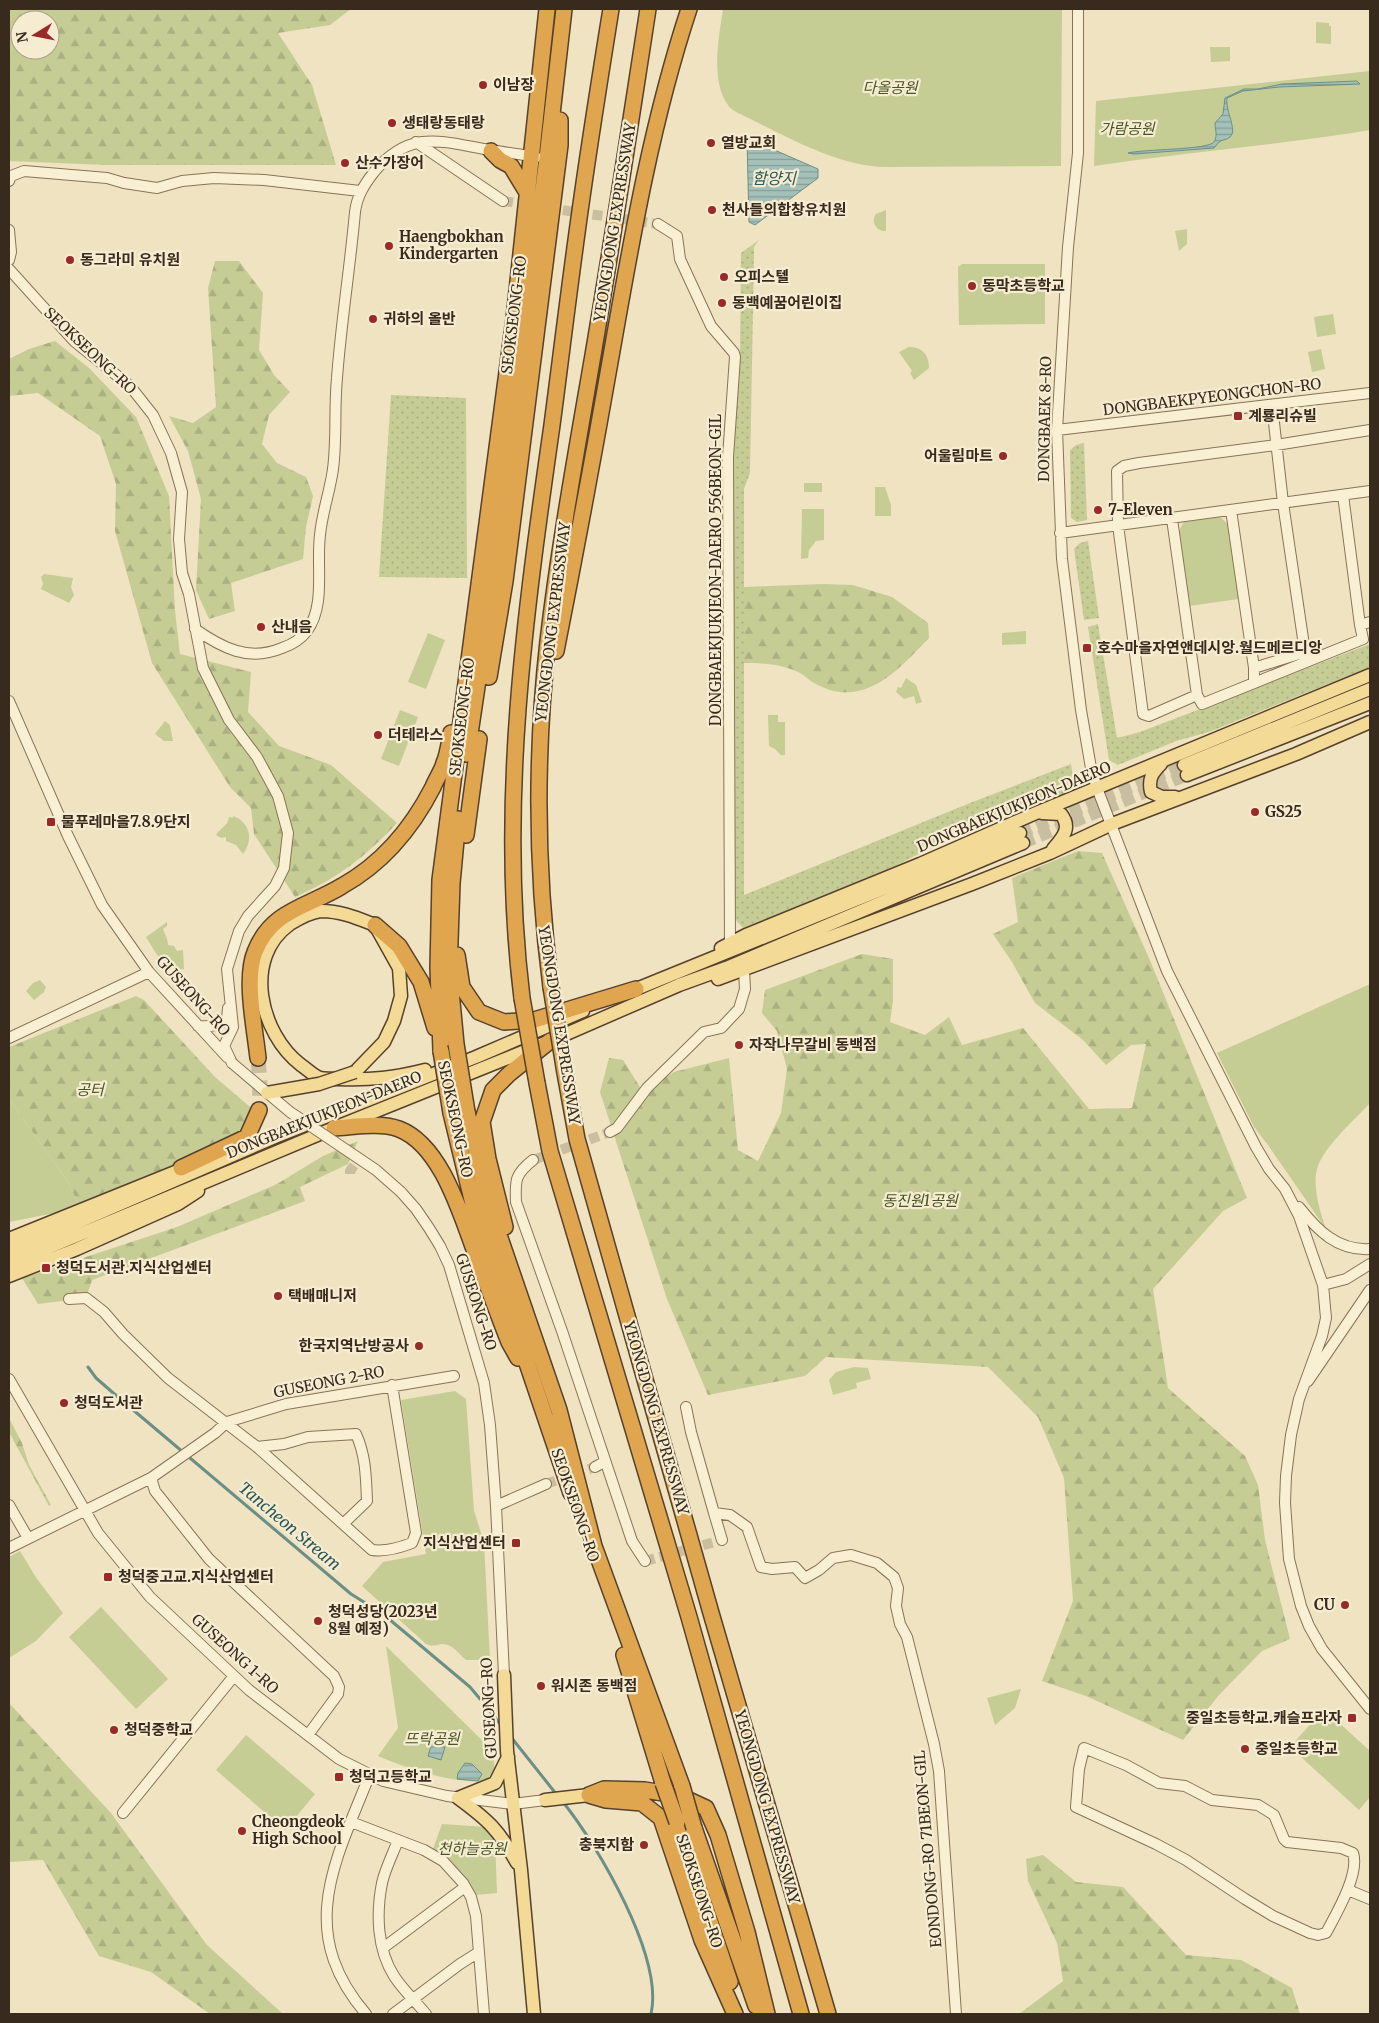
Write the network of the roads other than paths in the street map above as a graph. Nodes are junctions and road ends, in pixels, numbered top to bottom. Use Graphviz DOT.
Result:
graph roads {
  1 [pos="547,9"];
  2 [pos="611,9"];
  3 [pos="648,9"];
  4 [pos="689,9"];
  5 [pos="1078,9"];
  6 [pos="563,15"];
  7 [pos="416,142"];
  8 [pos="492,150"];
  9 [pos="530,156"];
  10 [pos="547,158"];
  11 [pos="9,182"];
  12 [pos="360,191"];
  13 [pos="528,194"];
  14 [pos="503,201"];
  15 [pos="658,224"];
  16 [pos="9,230"];
  17 [pos="9,260"];
  18 [pos="9,269"];
  19 [pos="1370,394"];
  20 [pos="1272,405"];
  21 [pos="1057,430"];
  22 [pos="1370,430"];
  23 [pos="1276,445"];
  24 [pos="1370,491"];
  25 [pos="1343,495"];
  26 [pos="1283,503"];
  27 [pos="1231,510"];
  28 [pos="1172,519"];
  29 [pos="1118,525"];
  30 [pos="1060,534"];
  31 [pos="493,579"];
  32 [pos="1370,622"];
  33 [pos="1360,625"];
  34 [pos="195,629"];
  35 [pos="1366,638"];
  36 [pos="1306,656"];
  37 [pos="469,662"];
  38 [pos="1254,668"];
  39 [pos="1370,675"];
  40 [pos="1254,683"];
  41 [pos="1370,690"];
  42 [pos="1196,695"];
  43 [pos="9,701"];
  44 [pos="1370,702"];
  45 [pos="484,706"];
  46 [pos="1370,722"];
  47 [pos="541,724"];
  48 [pos="1162,762"];
  49 [pos="1097,788"];
  50 [pos="1182,797"];
  51 [pos="1036,813"];
  52 [pos="1112,824"];
  53 [pos="1022,838"];
  54 [pos="1050,853"];
  55 [pos="375,925"];
  56 [pos="730,943"];
  57 [pos="744,970"];
  58 [pos="149,972"];
  59 [pos="676,980"];
  60 [pos="636,989"];
  61 [pos="229,1000"];
  62 [pos="198,1026"];
  63 [pos="9,1038"];
  64 [pos="550,1041"];
  65 [pos="441,1051"];
  66 [pos="476,1057"];
  67 [pos="258,1058"];
  68 [pos="232,1063"];
  69 [pos="267,1093"];
  70 [pos="259,1110"];
  71 [pos="334,1128"];
  72 [pos="610,1132"];
  73 [pos="238,1154"];
  74 [pos="533,1160"];
  75 [pos="181,1168"];
  76 [pos="228,1172"];
  77 [pos="1285,1189"];
  78 [pos="9,1240"];
  79 [pos="1370,1249"];
  80 [pos="9,1252"];
  81 [pos="9,1264"];
  82 [pos="1370,1264"];
  83 [pos="9,1276"];
  84 [pos="1323,1285"];
  85 [pos="1370,1290"];
  86 [pos="69,1299"];
  87 [pos="454,1376"];
  88 [pos="9,1379"];
  89 [pos="392,1385"];
  90 [pos="1302,1390"];
  91 [pos="538,1394"];
  92 [pos="686,1407"];
  93 [pos="227,1422"];
  94 [pos="257,1447"];
  95 [pos="151,1478"];
  96 [pos="546,1484"];
  97 [pos="9,1505"];
  98 [pos="496,1506"];
  99 [pos="85,1511"];
  100 [pos="714,1513"];
  101 [pos="343,1524"];
  102 [pos="28,1538"];
  103 [pos="722,1540"];
  104 [pos="594,1546"];
  105 [pos="9,1548"];
  106 [pos="645,1561"];
  107 [pos="504,1675"];
  108 [pos="234,1676"];
  109 [pos="1370,1709"];
  110 [pos="308,1735"];
  111 [pos="507,1754"];
  112 [pos="370,1774"];
  113 [pos="589,1795"];
  114 [pos="458,1798"];
  115 [pos="545,1800"];
  116 [pos="513,1804"];
  117 [pos="123,1813"];
  118 [pos="351,1822"];
  119 [pos="398,1840"];
  120 [pos="521,1870"];
  121 [pos="465,1887"];
  122 [pos="1348,1890"];
  123 [pos="1370,1899"];
  124 [pos="383,1948"];
  125 [pos="479,1952"];
  126 [pos="413,1999"];
  127 [pos="366,2014"];
  128 [pos="393,2014"];
  129 [pos="426,2014"];
  130 [pos="484,2014"];
  131 [pos="534,2014"];
  132 [pos="735,2014"];
  133 [pos="741,2014"];
  134 [pos="759,2014"];
  135 [pos="767,2014"];
  136 [pos="801,2014"];
  137 [pos="828,2014"];
  138 [pos="956,2014"];
  1 -- 9 [label="highway, SEOKSEONG-RO"];
  2 -- 136 [label="highway, YEONGDONG EXPRESSWAY, bridge"];
  3 -- 47 [label="highway, YEONGDONG EXPRESSWAY"];
  4 -- 47 [label="highway"];
  5 -- 21 [label="street, DONGBAEK 8-RO"];
  6 -- 10 [label="highway, SEOKSEONG-RO"];
  6 -- 45 [label="highway"];
  7 -- 8 [label="street"];
  7 -- 12 [label="street"];
  7 -- 14 [label="street"];
  8 -- 9 [label="street"];
  8 -- 13 [label="highway"];
  9 -- 10 [label="street"];
  9 -- 13 [label="highway, SEOKSEONG-RO"];
  10 -- 31 [label="highway, SEOKSEONG-RO"];
  11 -- 12 [label="street"];
  12 -- 34 [label="street"];
  13 -- 37 [label="highway, SEOKSEONG-RO"];
  15 -- 56 [label="street, DONGBAEKJUKJEON-DAERO 556BEON-GIL"];
  16 -- 17 [label="street"];
  18 -- 34 [label="street, SEOKSEONG-RO"];
  19 -- 20 [label="street, DONGBAEKPYEONGCHON-RO"];
  20 -- 21 [label="street, DONGBAEKPYEONGCHON-RO"];
  20 -- 23 [label="street"];
  21 -- 30 [label="street, DONGBAEK 8-RO"];
  22 -- 23 [label="street"];
  23 -- 26 [label="street"];
  23 -- 29 [label="street"];
  24 -- 25 [label="street"];
  25 -- 26 [label="street"];
  25 -- 33 [label="street"];
  26 -- 27 [label="street"];
  26 -- 36 [label="street"];
  27 -- 28 [label="street"];
  27 -- 38 [label="street"];
  28 -- 29 [label="street"];
  28 -- 42 [label="street"];
  29 -- 30 [label="street"];
  29 -- 42 [label="street"];
  30 -- 49 [label="street, DONGBAEK 8-RO"];
  31 -- 45 [label="highway"];
  31 -- 104 [label="highway, SEOKSEONG-RO, bridge"];
  32 -- 33 [label="street"];
  33 -- 35 [label="street"];
  34 -- 61 [label="street, SEOKSEONG-RO"];
  35 -- 36 [label="street"];
  36 -- 38 [label="street"];
  36 -- 40 [label="street"];
  37 -- 65 [label="highway, SEOKSEONG-RO"];
  37 -- 67 [label="highway"];
  38 -- 40 [label="street"];
  39 -- 48 [label="main road, DONGBAEKJUKJEON-DAERO"];
  40 -- 42 [label="street"];
  41 -- 44 [label="main road"];
  43 -- 58 [label="street, GUSEONG-RO"];
  45 -- 60 [label="highway"];
  46 -- 50 [label="main road, DONGBAEKJUKJEON-DAERO"];
  47 -- 137 [label="highway, YEONGDONG EXPRESSWAY, bridge"];
  48 -- 49 [label="main road, DONGBAEKJUKJEON-DAERO"];
  48 -- 50 [label="main road"];
  49 -- 51 [label="main road, DONGBAEKJUKJEON-DAERO"];
  49 -- 52 [label="street, DONGBAEK 8-RO"];
  50 -- 52 [label="main road, DONGBAEKJUKJEON-DAERO"];
  51 -- 54 [label="main road"];
  51 -- 56 [label="main road, DONGBAEKJUKJEON-DAERO"];
  52 -- 54 [label="main road, DONGBAEKJUKJEON-DAERO"];
  52 -- 77 [label="street, DONGBAEK 8-RO"];
  53 -- 59 [label="main road, DONGBAEKJUKJEON-DAERO"];
  54 -- 57 [label="main road, DONGBAEKJUKJEON-DAERO"];
  55 -- 65 [label="highway"];
  55 -- 66 [label="main road"];
  55 -- 69 [label="main road, bridge"];
  56 -- 59 [label="main road, DONGBAEKJUKJEON-DAERO"];
  57 -- 59 [label="main road, DONGBAEKJUKJEON-DAERO"];
  57 -- 72 [label="street"];
  58 -- 62 [label="street, GUSEONG-RO"];
  58 -- 63 [label="street"];
  59 -- 60 [label="main road, DONGBAEKJUKJEON-DAERO"];
  59 -- 64 [label="main road, DONGBAEKJUKJEON-DAERO"];
  60 -- 66 [label="main road, DONGBAEKJUKJEON-DAERO"];
  61 -- 62 [label="street"];
  61 -- 68 [label="street, SEOKSEONG-RO"];
  62 -- 68 [label="street, GUSEONG-RO"];
  64 -- 71 [label="main road, DONGBAEKJUKJEON-DAERO"];
  64 -- 104 [label="highway"];
  65 -- 91 [label="highway, SEOKSEONG-RO, bridge"];
  66 -- 73 [label="main road, DONGBAEKJUKJEON-DAERO"];
  68 -- 69 [label="street, GUSEONG-RO, bridge"];
  69 -- 98 [label="street, GUSEONG-RO, bridge"];
  70 -- 75 [label="highway"];
  71 -- 76 [label="main road, DONGBAEKJUKJEON-DAERO"];
  71 -- 91 [label="highway"];
  73 -- 75 [label="main road"];
  73 -- 80 [label="main road, DONGBAEKJUKJEON-DAERO"];
  74 -- 106 [label="street"];
  75 -- 78 [label="main road"];
  76 -- 81 [label="main road, DONGBAEKJUKJEON-DAERO"];
  76 -- 83 [label="main road"];
  77 -- 79 [label="street"];
  77 -- 84 [label="street"];
  82 -- 84 [label="street"];
  84 -- 90 [label="street"];
  85 -- 90 [label="street"];
  86 -- 93 [label="street"];
  87 -- 89 [label="street, GUSEONG 2-RO"];
  88 -- 99 [label="street, GUSEONG 1-RO"];
  89 -- 93 [label="street, GUSEONG 2-RO"];
  89 -- 101 [label="street"];
  90 -- 109 [label="street"];
  91 -- 133 [label="highway, SEOKSEONG-RO, bridge"];
  92 -- 100 [label="street"];
  93 -- 94 [label="street"];
  93 -- 95 [label="street, GUSEONG 2-RO"];
  94 -- 101 [label="street"];
  94 -- 101 [label="street"];
  95 -- 99 [label="street"];
  95 -- 110 [label="street"];
  96 -- 98 [label="street"];
  97 -- 102 [label="street"];
  98 -- 107 [label="street, GUSEONG-RO"];
  99 -- 102 [label="street"];
  99 -- 108 [label="street, GUSEONG 1-RO"];
  100 -- 103 [label="street"];
  100 -- 138 [label="street, EONDONG-RO 71BEON-GIL"];
  102 -- 105 [label="street"];
  104 -- 134 [label="highway, SEOKSEONG-RO, bridge"];
  107 -- 111 [label="main road, GUSEONG-RO"];
  108 -- 110 [label="street, GUSEONG 1-RO"];
  108 -- 117 [label="street"];
  110 -- 112 [label="street, GUSEONG 1-RO"];
  111 -- 114 [label="main road"];
  111 -- 116 [label="main road, GUSEONG-RO"];
  112 -- 114 [label="street, GUSEONG 1-RO"];
  112 -- 118 [label="street"];
  113 -- 115 [label="main road"];
  113 -- 132 [label="highway"];
  113 -- 135 [label="highway"];
  114 -- 116 [label="street, GUSEONG 1-RO"];
  114 -- 120 [label="main road"];
  115 -- 116 [label="street, GUSEONG 1-RO"];
  116 -- 120 [label="main road, GUSEONG-RO"];
  118 -- 119 [label="street"];
  118 -- 127 [label="street"];
  119 -- 121 [label="street"];
  119 -- 124 [label="street"];
  120 -- 131 [label="main road, GUSEONG-RO"];
  121 -- 124 [label="street"];
  121 -- 125 [label="street"];
  122 -- 122 [label="street"];
  122 -- 123 [label="street"];
  124 -- 126 [label="street"];
  125 -- 126 [label="street"];
  125 -- 130 [label="street"];
  126 -- 128 [label="street"];
  126 -- 129 [label="street"];
}
